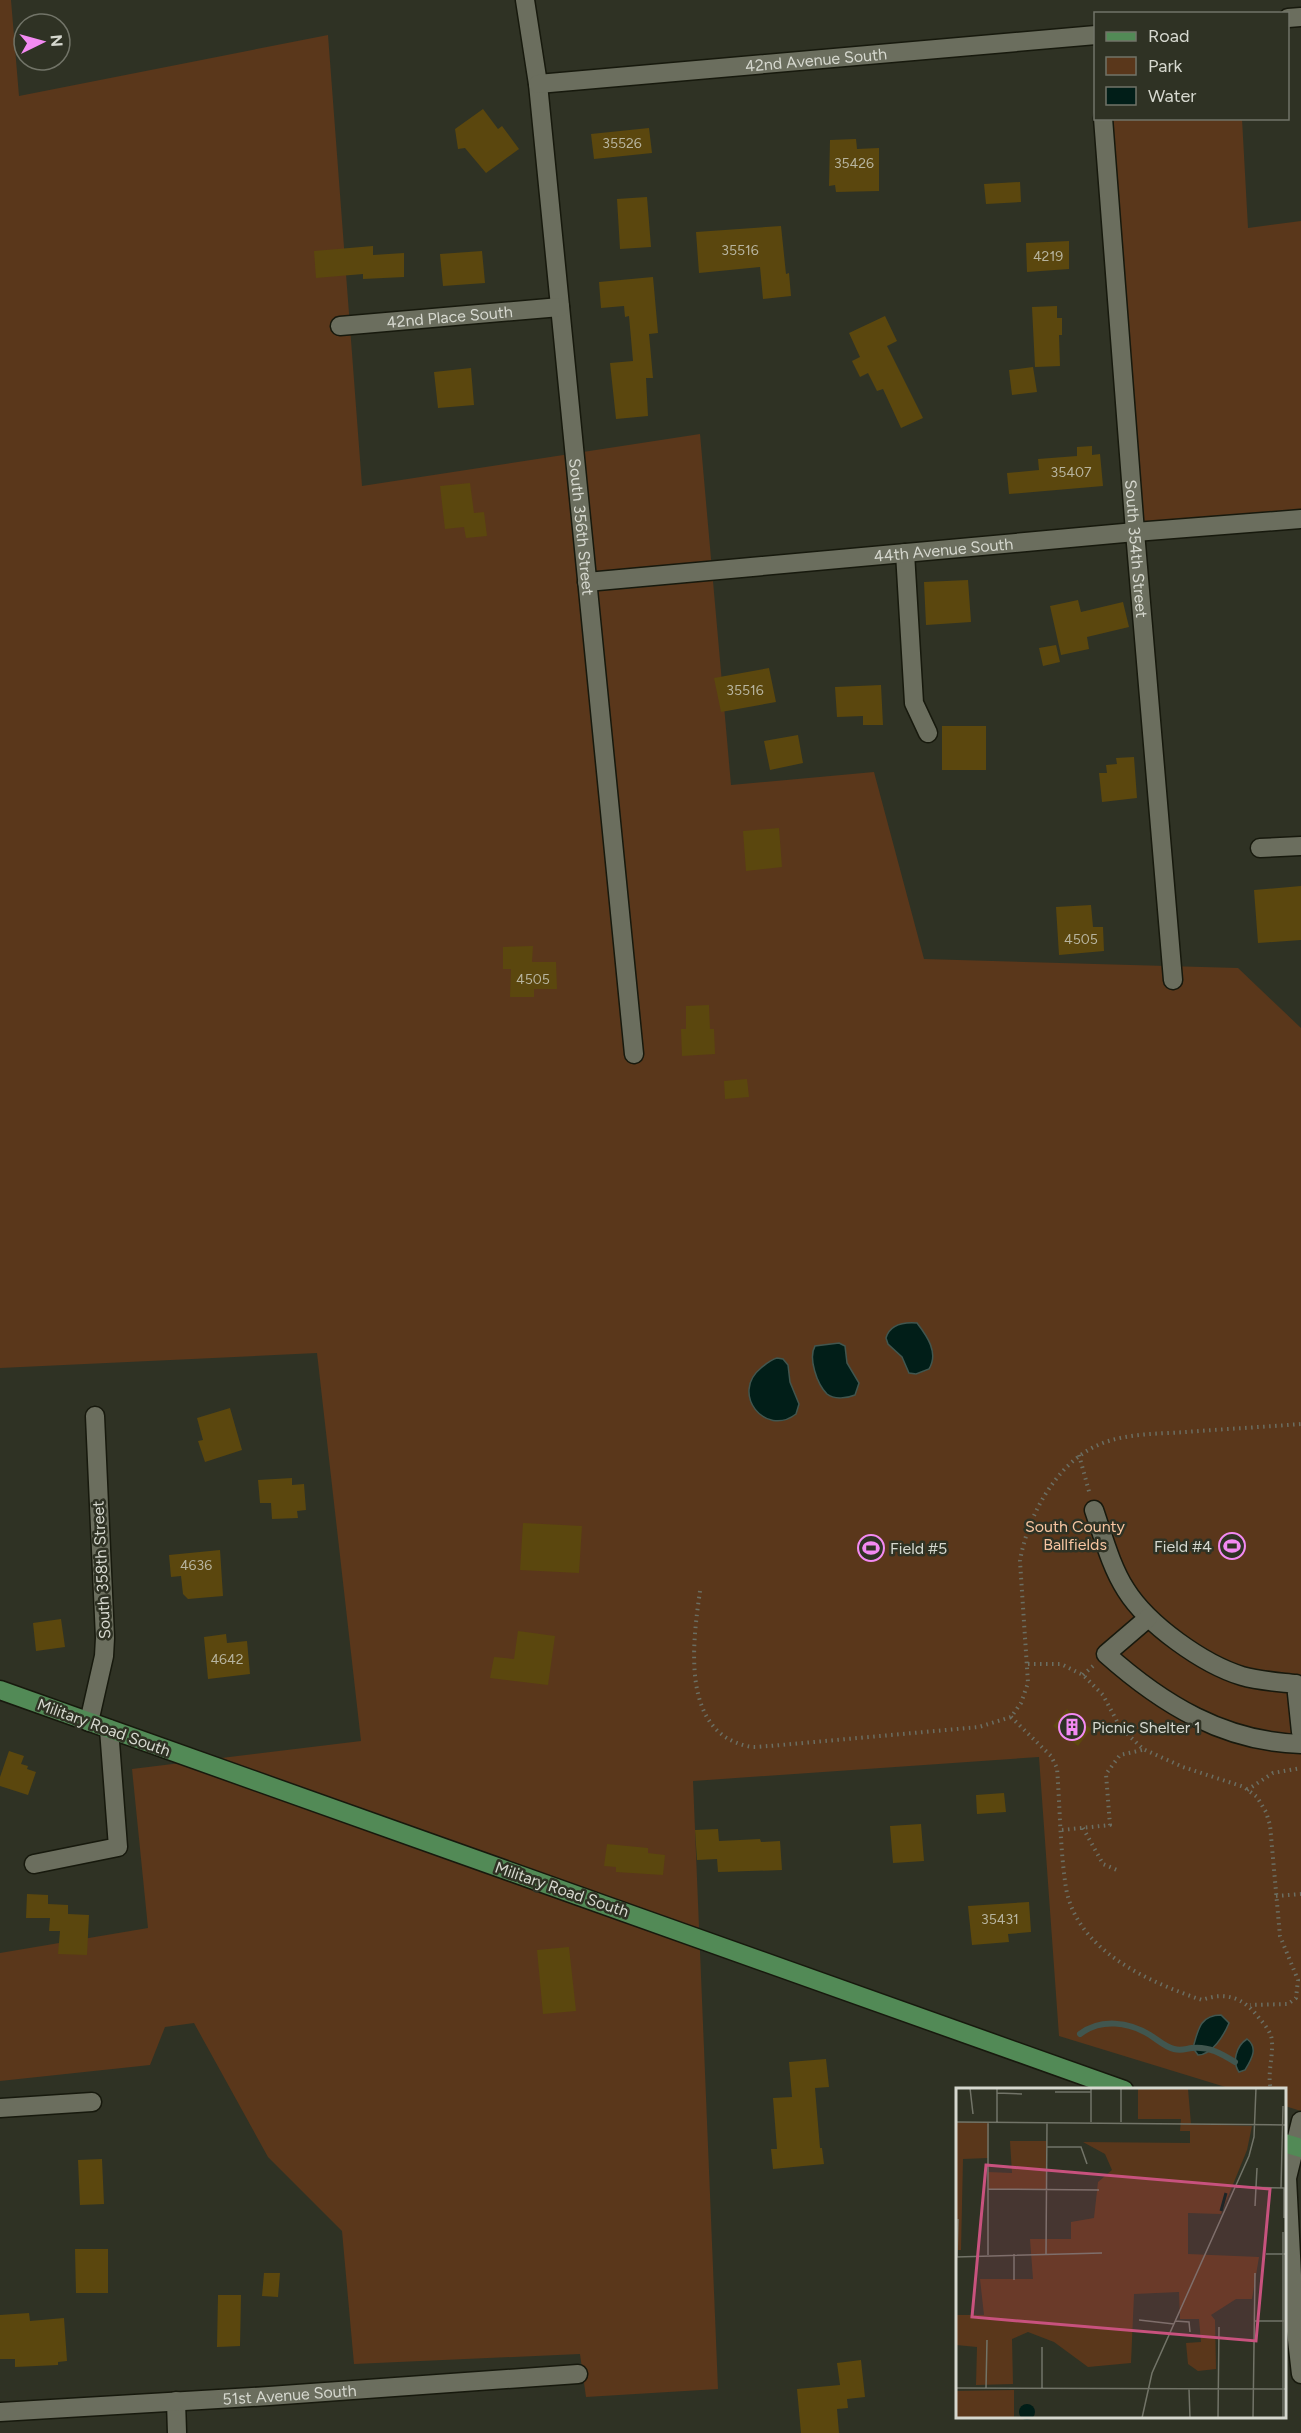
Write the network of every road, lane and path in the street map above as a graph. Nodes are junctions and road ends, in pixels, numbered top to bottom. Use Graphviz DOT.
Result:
graph roads {
  1 [pos="525,0"];
  2 [pos="1094,35"];
  3 [pos="538,84"];
  4 [pos="1103,120"];
  5 [pos="560,307"];
  6 [pos="340,326"];
  7 [pos="1301,519"];
  8 [pos="1135,532"];
  9 [pos="905,553"];
  10 [pos="587,582"];
  11 [pos="928,733"];
  12 [pos="1301,846"];
  13 [pos="1260,848"];
  14 [pos="1173,980"];
  15 [pos="634,1054"];
  16 [pos="95,1416"];
  17 [pos="1301,1424"];
  18 [pos="1079,1455"];
  19 [pos="1094,1510"];
  20 [pos="700,1591"];
  21 [pos="1148,1618"];
  22 [pos="1028,1664"];
  23 [pos="0,1690"];
  24 [pos="1011,1717"];
  25 [pos="89,1722"];
  26 [pos="110,1729"];
  27 [pos="1301,1732"];
  28 [pos="1301,1744"];
  29 [pos="1143,1749"];
  30 [pos="1301,1768"];
  31 [pos="1247,1790"];
  32 [pos="1083,1828"];
  33 [pos="1062,1830"];
  34 [pos="34,1864"];
  35 [pos="1118,1870"];
  36 [pos="1301,1894"];
  37 [pos="1276,1896"];
  38 [pos="1250,2005"];
  39 [pos="1118,2088"];
  40 [pos="1271,2088"];
  41 [pos="92,2102"];
  42 [pos="0,2108"];
  43 [pos="1301,2121"];
  44 [pos="1293,2146"];
  45 [pos="1293,2314"];
  46 [pos="578,2374"];
  47 [pos="1301,2374"];
  48 [pos="176,2402"];
  49 [pos="0,2412"];
  50 [pos="177,2433"];
  1 -- 3 [label="street, South 356th Street"];
  2 -- 3 [label="street, 42nd Avenue South"];
  3 -- 5 [label="street, South 356th Street"];
  4 -- 8 [label="street, South 354th Street"];
  5 -- 6 [label="street, 42nd Place South"];
  5 -- 10 [label="street, South 356th Street"];
  7 -- 8 [label="street, 44th Avenue South"];
  8 -- 9 [label="street, 44th Avenue South"];
  8 -- 14 [label="street, South 354th Street"];
  9 -- 10 [label="street, 44th Avenue South"];
  9 -- 11 [label="street"];
  10 -- 15 [label="street, South 356th Street"];
  12 -- 13 [label="street"];
  16 -- 25 [label="street, South 358th Street"];
  17 -- 18 [label="path"];
  18 -- 19 [label="path"];
  18 -- 22 [label="path"];
  19 -- 21 [label="street"];
  20 -- 24 [label="path"];
  21 -- 27 [label="street"];
  21 -- 28 [label="street"];
  22 -- 24 [label="path"];
  22 -- 29 [label="path"];
  23 -- 25 [label="main road, Military Road South"];
  24 -- 33 [label="path"];
  25 -- 26 [label="main road, Military Road South"];
  26 -- 34 [label="street"];
  26 -- 39 [label="main road, Military Road South"];
  29 -- 31 [label="path"];
  29 -- 32 [label="path"];
  30 -- 31 [label="path"];
  31 -- 37 [label="path"];
  32 -- 33 [label="path"];
  32 -- 35 [label="path"];
  33 -- 38 [label="path"];
  36 -- 37 [label="path"];
  37 -- 38 [label="path"];
  38 -- 40 [label="path"];
  41 -- 42 [label="street"];
  43 -- 44 [label="street"];
  44 -- 45 [label="street"];
  45 -- 47 [label="street"];
  46 -- 48 [label="street, 51st Avenue South"];
  48 -- 49 [label="street, 51st Avenue South"];
  48 -- 50 [label="street"];
}
